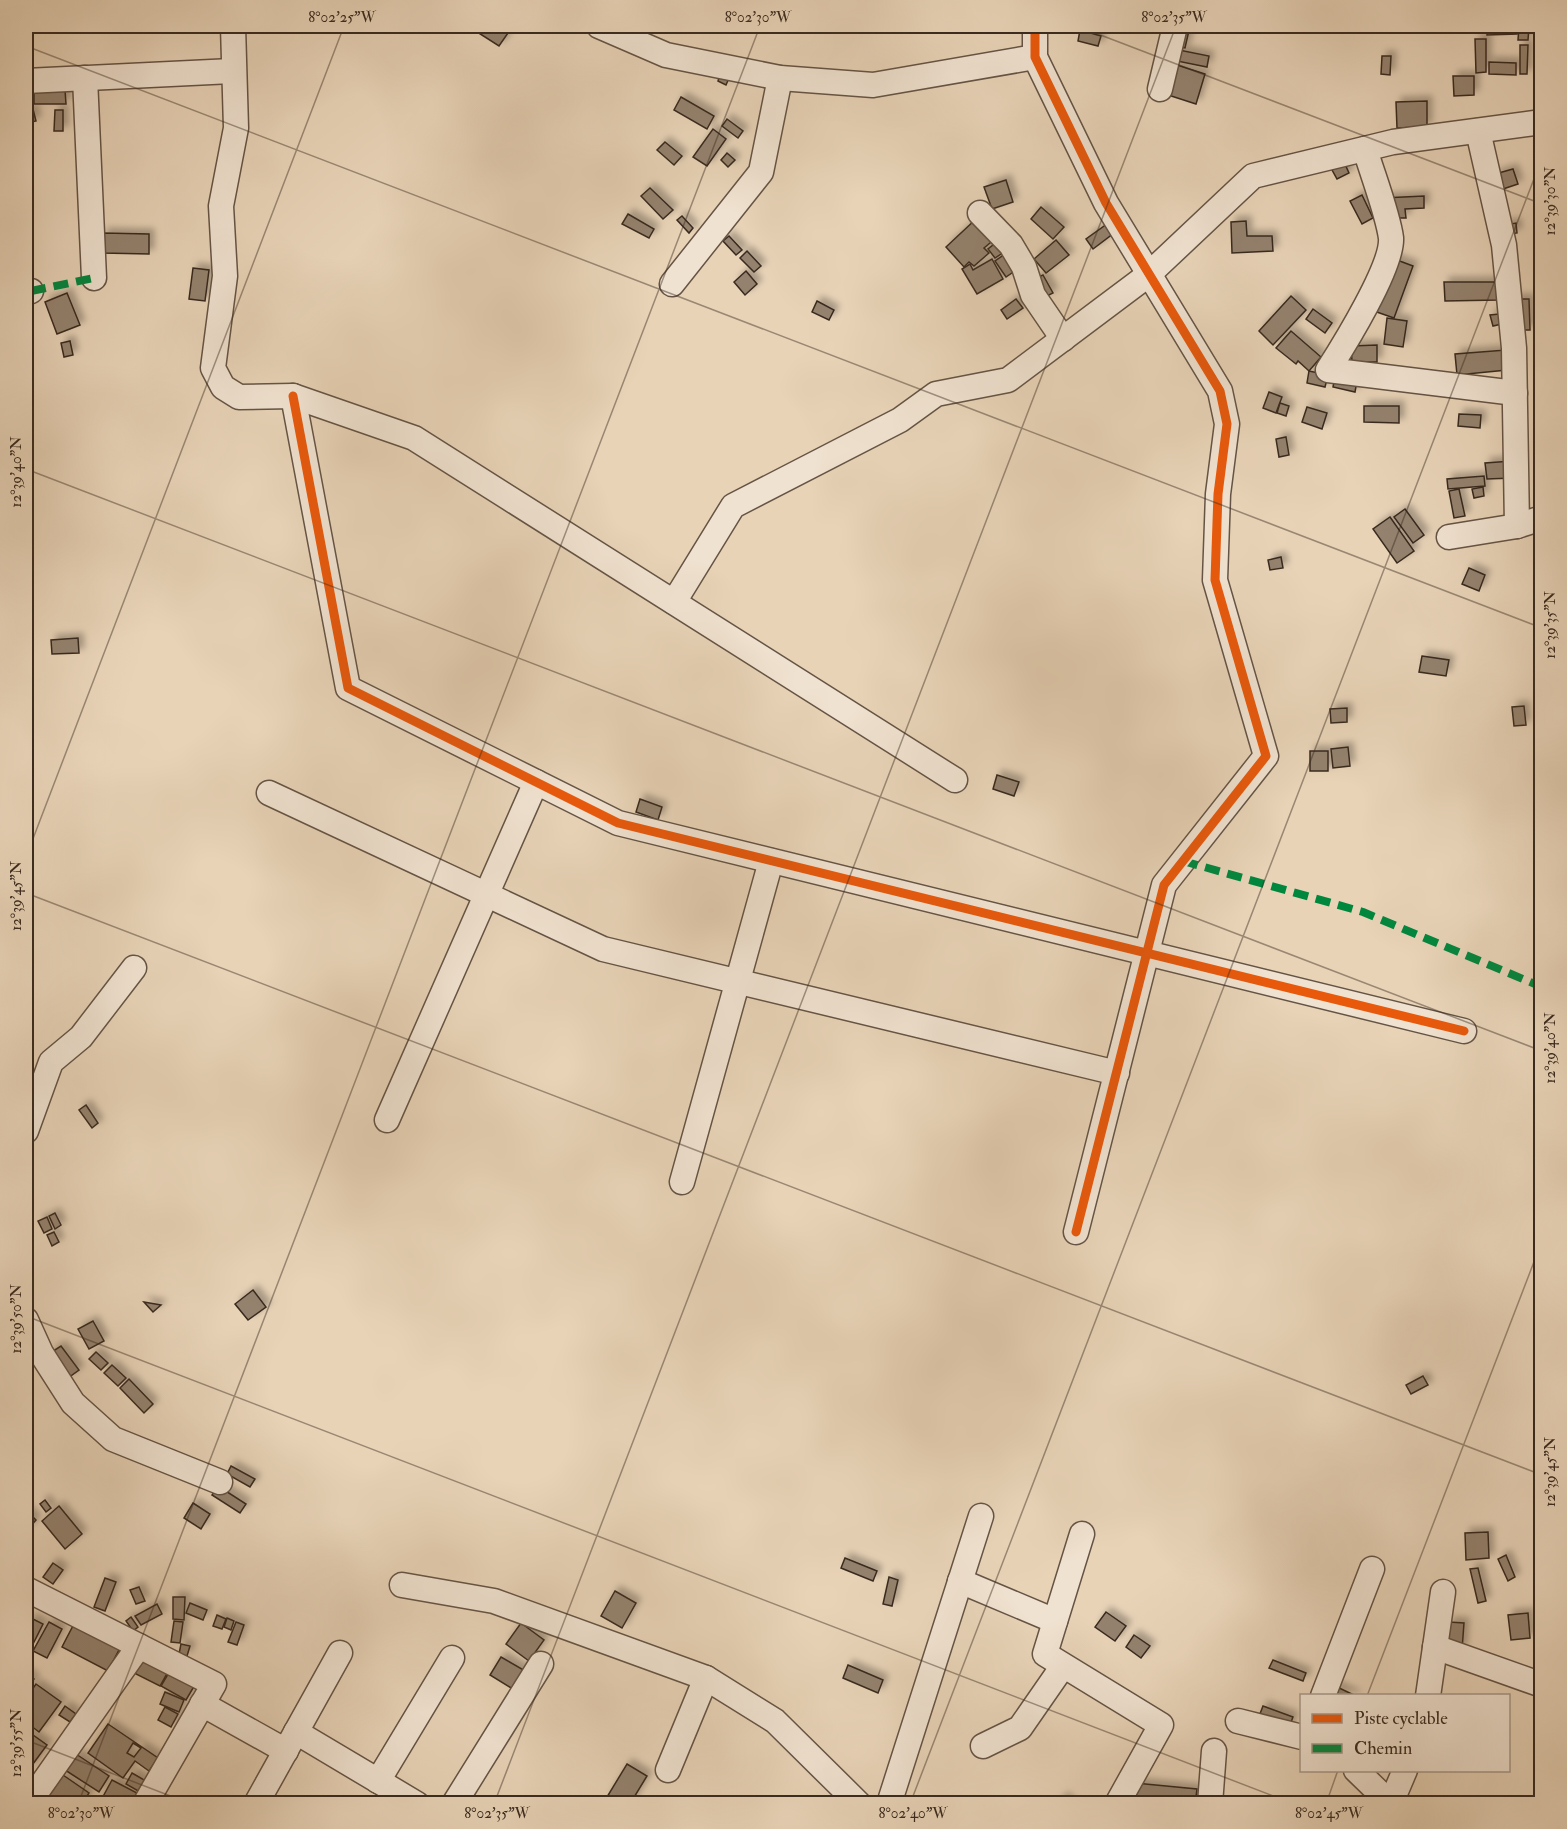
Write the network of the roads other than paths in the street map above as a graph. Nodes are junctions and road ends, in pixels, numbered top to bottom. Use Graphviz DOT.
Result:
graph roads {
  1 [pos="233,26"];
  2 [pos="599,26"];
  3 [pos="1035,26"];
  4 [pos="1175,26"];
  5 [pos="1035,57"];
  6 [pos="232,71"];
  7 [pos="85,78"];
  8 [pos="780,78"];
  9 [pos="26,81"];
  10 [pos="1160,89"];
  11 [pos="1542,122"];
  12 [pos="1479,131"];
  13 [pos="1365,149"];
  14 [pos="980,213"];
  15 [pos="1148,275"];
  16 [pos="94,278"];
  17 [pos="672,284"];
  18 [pos="1063,339"];
  19 [pos="1515,393"];
  20 [pos="293,396"];
  21 [pos="1542,518"];
  22 [pos="1517,526"];
  23 [pos="1449,537"];
  24 [pos="674,602"];
  25 [pos="955,780"];
  26 [pos="536,782"];
  27 [pos="269,793"];
  28 [pos="771,861"];
  29 [pos="486,895"];
  30 [pos="1147,953"];
  31 [pos="134,968"];
  32 [pos="738,982"];
  33 [pos="1464,1031"];
  34 [pos="1117,1072"];
  35 [pos="387,1120"];
  36 [pos="26,1131"];
  37 [pos="682,1182"];
  38 [pos="1076,1232"];
  39 [pos="26,1320"];
  40 [pos="220,1482"];
  41 [pos="981,1516"];
  42 [pos="1082,1534"];
  43 [pos="1372,1569"];
  44 [pos="960,1581"];
  45 [pos="402,1585"];
  46 [pos="26,1589"];
  47 [pos="1443,1592"];
  48 [pos="1055,1621"];
  49 [pos="139,1646"];
  50 [pos="1435,1647"];
  51 [pos="340,1653"];
  52 [pos="452,1658"];
  53 [pos="541,1664"];
  54 [pos="1063,1666"];
  55 [pos="706,1678"];
  56 [pos="1542,1685"];
  57 [pos="1323,1694"];
  58 [pos="1428,1694"];
  59 [pos="202,1704"];
  60 [pos="1238,1721"];
  61 [pos="1300,1736"];
  62 [pos="291,1742"];
  63 [pos="983,1746"];
  64 [pos="1214,1751"];
  65 [pos="668,1770"];
  66 [pos="1358,1772"];
  67 [pos="1404,1772"];
  68 [pos="378,1781"];
  69 [pos="28,1803"];
  70 [pos="145,1803"];
  71 [pos="256,1803"];
  72 [pos="417,1803"];
  73 [pos="454,1803"];
  74 [pos="859,1803"];
  75 [pos="889,1803"];
  76 [pos="1117,1803"];
  77 [pos="1210,1803"];
  78 [pos="1391,1803"];
  1 -- 6 [label="street"];
  2 -- 8 [label="street"];
  3 -- 5 [label="street"];
  4 -- 10 [label="street"];
  5 -- 8 [label="street"];
  5 -- 15 [label="street"];
  6 -- 7 [label="street"];
  6 -- 20 [label="street"];
  7 -- 9 [label="street"];
  7 -- 16 [label="street"];
  8 -- 17 [label="street"];
  11 -- 12 [label="street"];
  12 -- 13 [label="street"];
  12 -- 19 [label="street"];
  13 -- 15 [label="street"];
  13 -- 19 [label="street"];
  14 -- 18 [label="street"];
  15 -- 18 [label="street"];
  15 -- 30 [label="street"];
  18 -- 24 [label="street"];
  19 -- 22 [label="street"];
  20 -- 24 [label="street"];
  20 -- 26 [label="street"];
  21 -- 22 [label="street"];
  22 -- 23 [label="street"];
  24 -- 25 [label="street"];
  26 -- 28 [label="street"];
  26 -- 29 [label="street"];
  27 -- 29 [label="street"];
  28 -- 30 [label="street"];
  28 -- 32 [label="street"];
  29 -- 32 [label="street"];
  29 -- 35 [label="street"];
  30 -- 33 [label="street"];
  30 -- 34 [label="street"];
  31 -- 36 [label="street"];
  32 -- 34 [label="street"];
  32 -- 37 [label="street"];
  34 -- 38 [label="street"];
  39 -- 40 [label="street"];
  41 -- 44 [label="street"];
  42 -- 48 [label="street"];
  43 -- 57 [label="street"];
  44 -- 48 [label="street"];
  44 -- 75 [label="street"];
  45 -- 55 [label="street"];
  46 -- 49 [label="street"];
  47 -- 50 [label="street"];
  48 -- 54 [label="street"];
  49 -- 59 [label="street"];
  49 -- 69 [label="street"];
  50 -- 56 [label="street"];
  50 -- 58 [label="street"];
  51 -- 62 [label="street"];
  52 -- 68 [label="street"];
  53 -- 73 [label="street"];
  54 -- 63 [label="street"];
  54 -- 76 [label="street"];
  55 -- 65 [label="street"];
  55 -- 74 [label="street"];
  59 -- 62 [label="street"];
  59 -- 70 [label="street"];
  60 -- 61 [label="street"];
  62 -- 68 [label="street"];
  62 -- 71 [label="street"];
  64 -- 77 [label="street"];
  66 -- 78 [label="street"];
  67 -- 78 [label="street"];
  68 -- 72 [label="street"];
}
